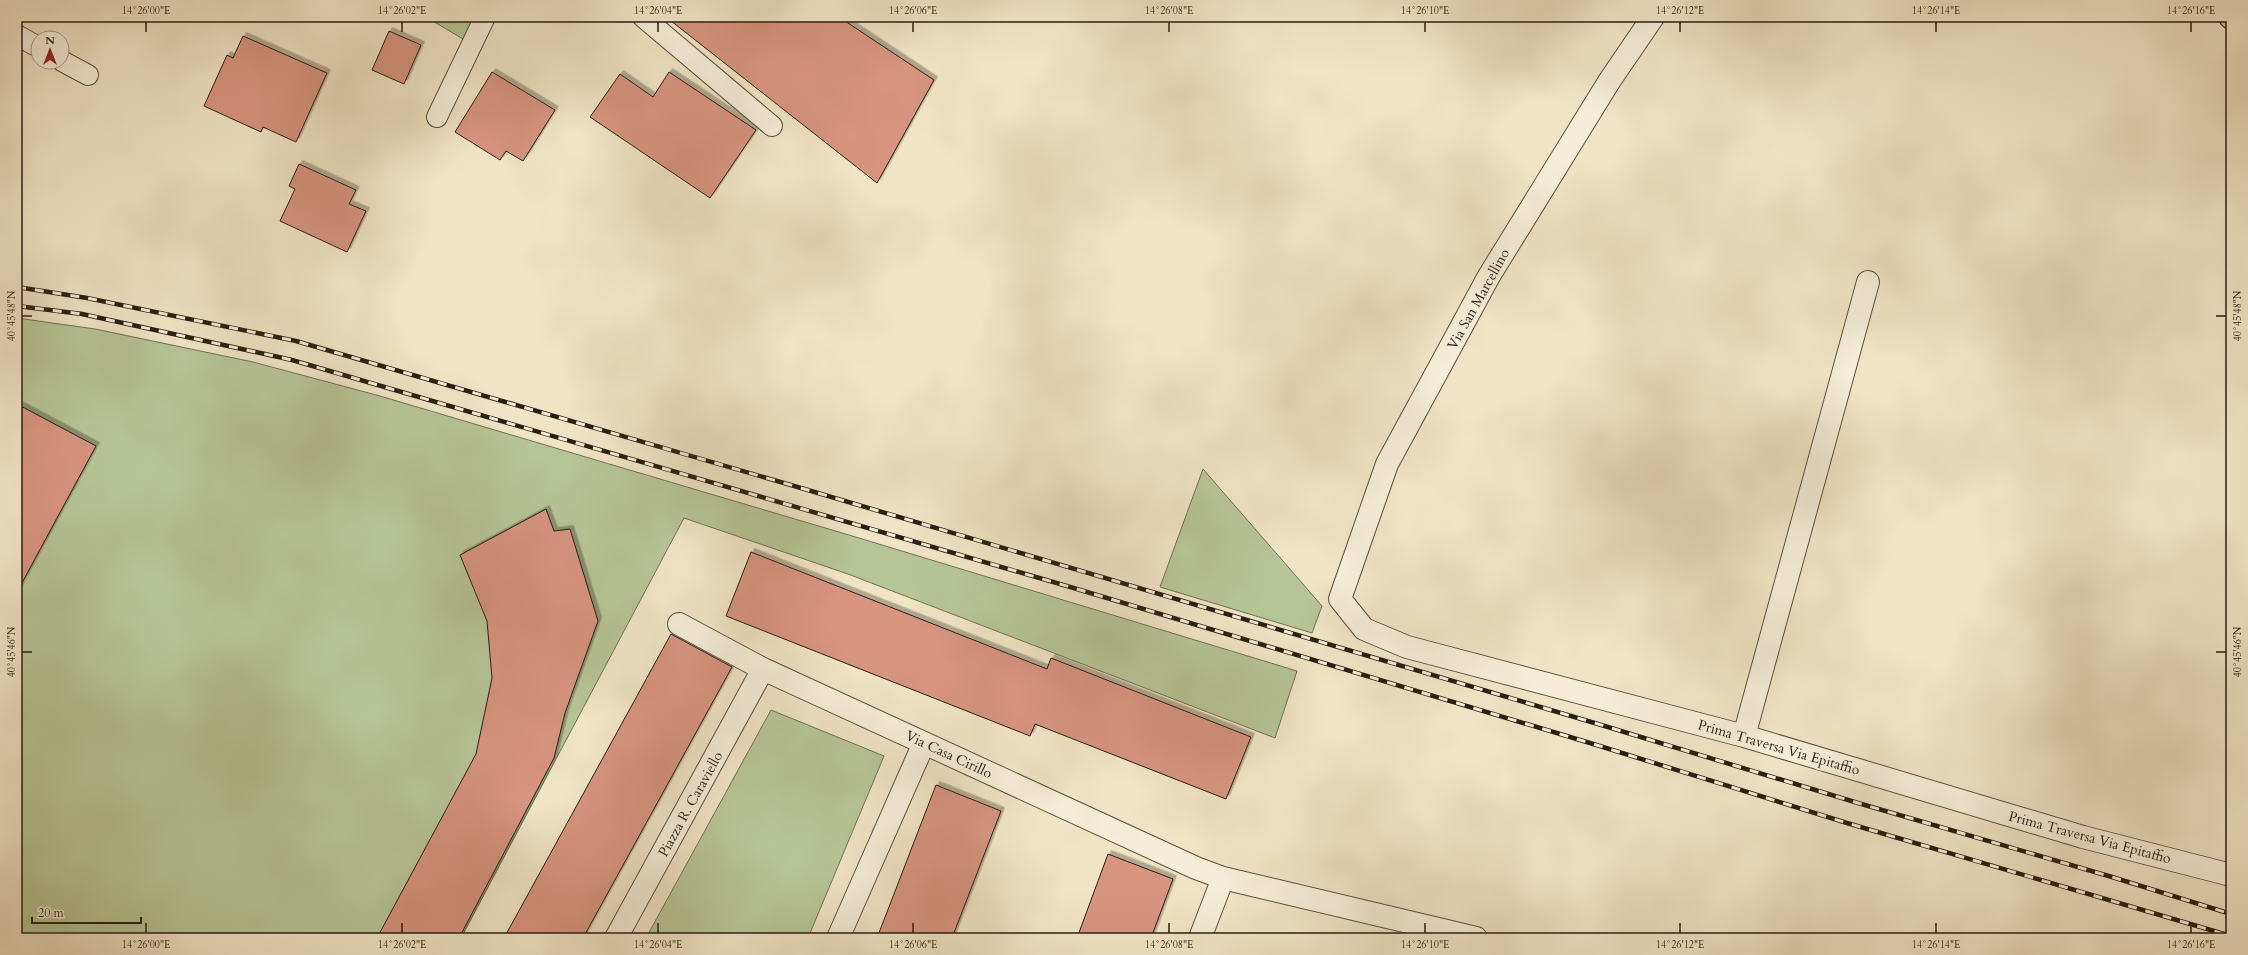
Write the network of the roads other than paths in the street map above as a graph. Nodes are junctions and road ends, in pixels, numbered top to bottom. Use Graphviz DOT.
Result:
graph roads {
  1 [pos="485,17"];
  2 [pos="643,17"];
  3 [pos="1653,17"];
  4 [pos="17,35"];
  5 [pos="30,42"];
  6 [pos="70,66"];
  7 [pos="88,76"];
  8 [pos="437,117"];
  9 [pos="772,126"];
  10 [pos="1868,282"];
  11 [pos="1340,599"];
  12 [pos="679,624"];
  13 [pos="763,669"];
  14 [pos="1744,736"];
  15 [pos="924,743"];
  16 [pos="2231,874"];
  17 [pos="1222,878"];
  18 [pos="616,938"];
  19 [pos="838,938"];
  20 [pos="1200,938"];
  21 [pos="1476,938"];
  1 -- 8 [label="lane"];
  2 -- 9 [label="lane"];
  3 -- 11 [label="street, Via San Marcellino"];
  4 -- 5 [label="lane"];
  6 -- 7 [label="lane"];
  10 -- 14 [label="street"];
  11 -- 14 [label="street, Prima Traversa Via Epitaffio"];
  12 -- 13 [label="street, Via Casa Cirillo"];
  13 -- 15 [label="street, Via Casa Cirillo"];
  13 -- 18 [label="street, Piazza R. Caraviello"];
  14 -- 16 [label="street, Prima Traversa Via Epitaffio"];
  15 -- 17 [label="street, Via Casa Cirillo"];
  15 -- 19 [label="street"];
  17 -- 20 [label="street"];
  17 -- 21 [label="street, Via Casa Cirillo"];
}
